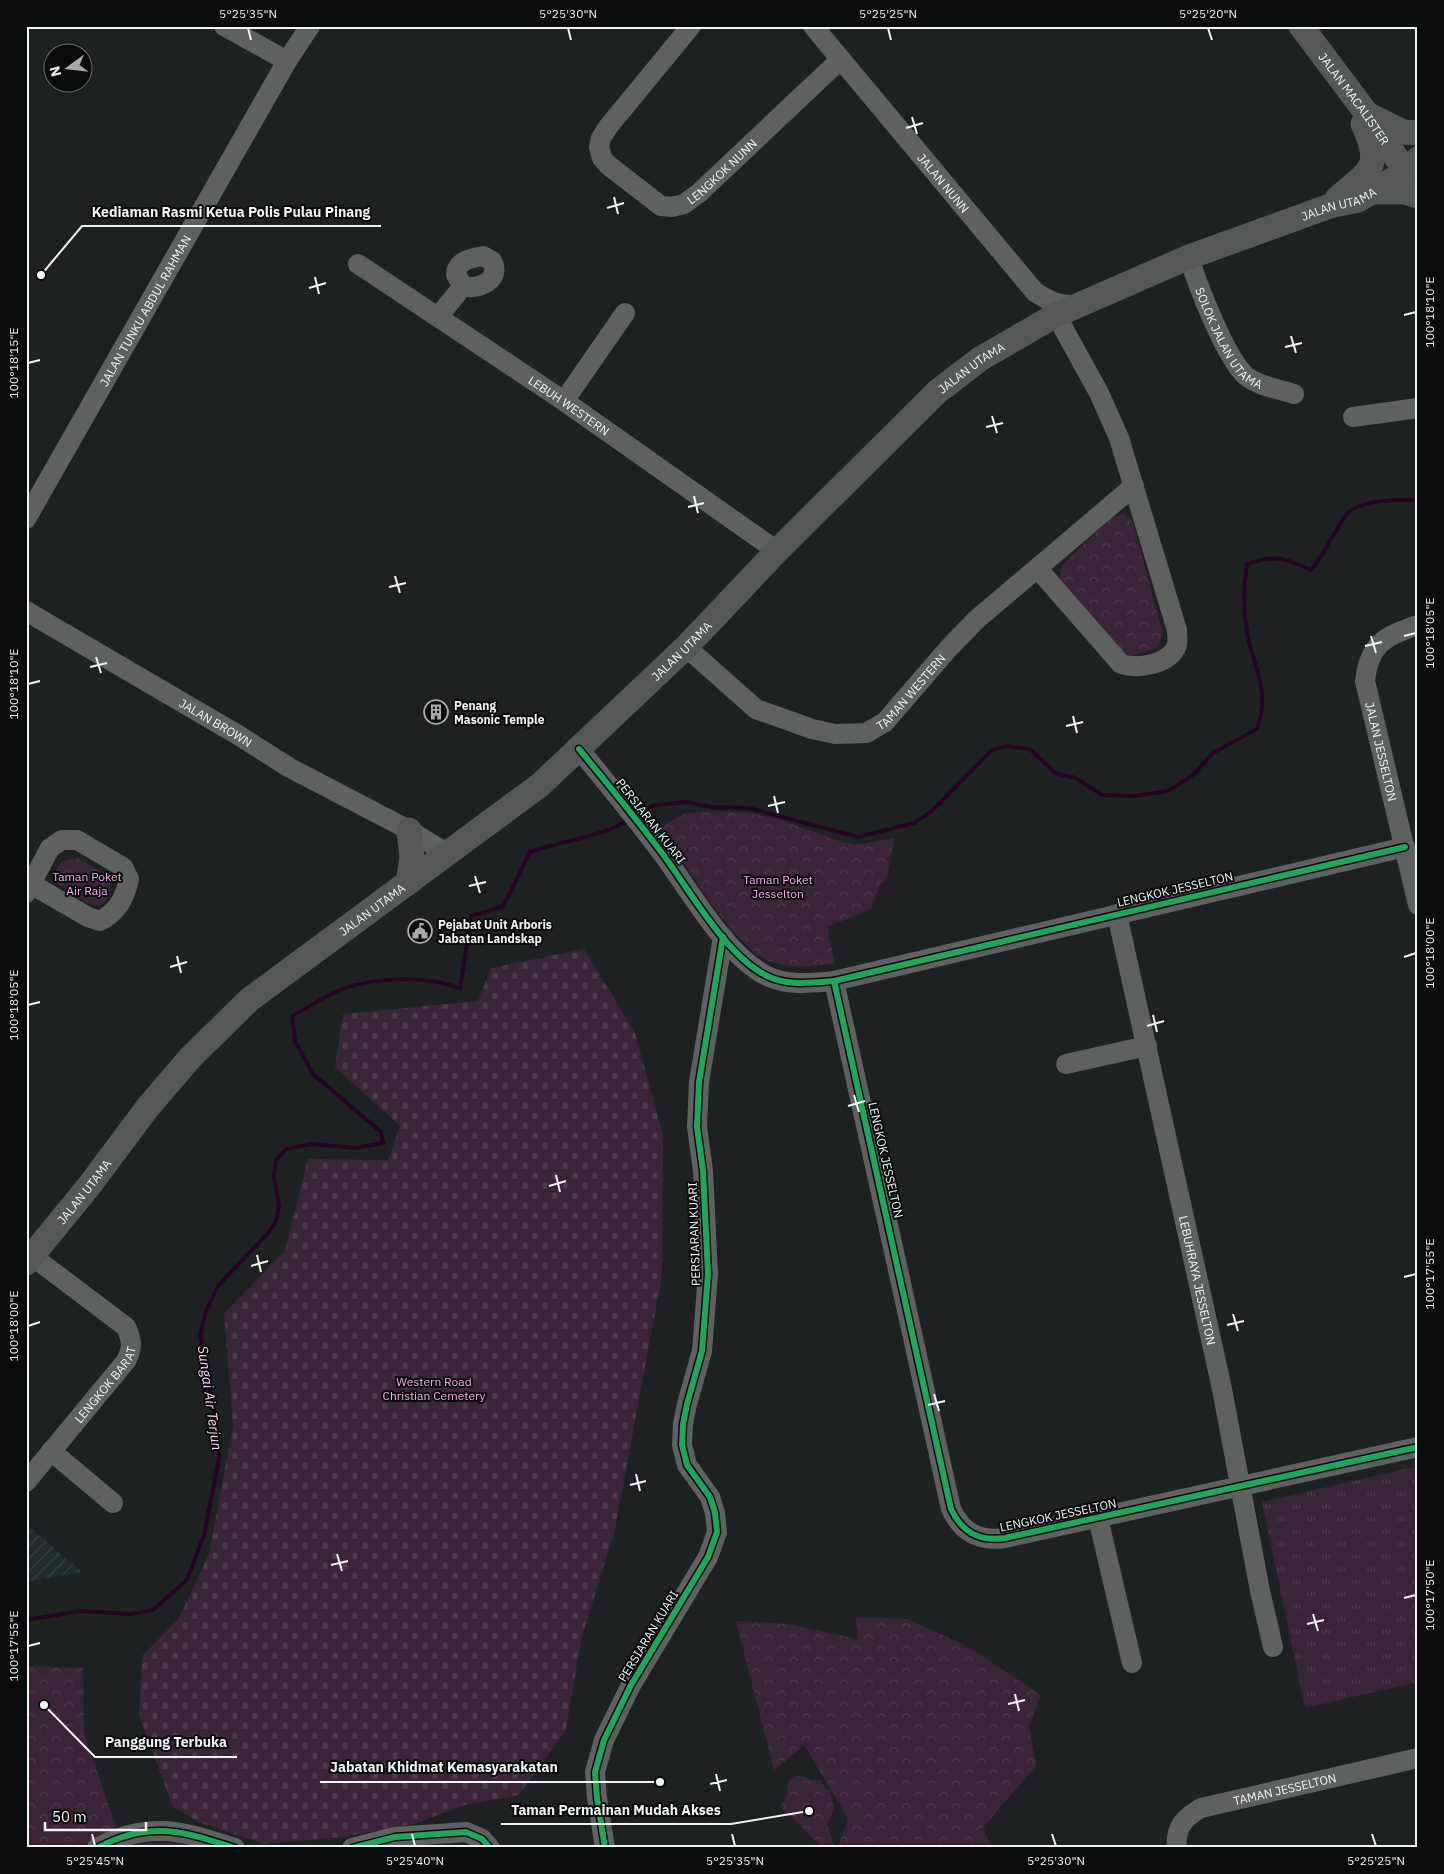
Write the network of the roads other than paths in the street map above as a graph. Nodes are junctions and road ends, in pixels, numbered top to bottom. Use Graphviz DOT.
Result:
graph roads {
  1 [pos="224,26"];
  2 [pos="310,26"];
  3 [pos="691,26"];
  4 [pos="813,26"];
  5 [pos="1302,26"];
  6 [pos="841,59"];
  7 [pos="287,61"];
  8 [pos="1349,90"];
  9 [pos="1367,114"];
  10 [pos="1418,133"];
  11 [pos="1414,172"];
  12 [pos="1373,192"];
  13 [pos="1418,196"];
  14 [pos="1330,206"];
  15 [pos="1189,257"];
  16 [pos="358,264"];
  17 [pos="463,286"];
  18 [pos="1035,292"];
  19 [pos="625,314"];
  20 [pos="1056,315"];
  21 [pos="438,316"];
  22 [pos="1294,394"];
  23 [pos="564,401"];
  24 [pos="1418,408"];
  25 [pos="1353,417"];
  26 [pos="1134,486"];
  27 [pos="26,519"];
  28 [pos="777,551"];
  29 [pos="1038,568"];
  30 [pos="26,611"];
  31 [pos="1418,625"];
  32 [pos="686,647"];
  33 [pos="579,749"];
  34 [pos="408,830"];
  35 [pos="480,831"];
  36 [pos="1405,847"];
  37 [pos="448,854"];
  38 [pos="408,883"];
  39 [pos="29,889"];
  40 [pos="1418,905"];
  41 [pos="1117,914"];
  42 [pos="723,937"];
  43 [pos="834,981"];
  44 [pos="1147,1046"];
  45 [pos="1066,1064"];
  46 [pos="29,1259"];
  47 [pos="1418,1447"];
  48 [pos="52,1451"];
  49 [pos="26,1482"];
  50 [pos="1241,1487"];
  51 [pos="113,1503"];
  52 [pos="1098,1518"];
  53 [pos="1273,1646"];
  54 [pos="1132,1663"];
  55 [pos="1418,1758"];
  56 [pos="97,1848"];
  57 [pos="234,1848"];
  58 [pos="352,1848"];
  59 [pos="490,1848"];
  60 [pos="605,1848"];
  61 [pos="1177,1848"];
  1 -- 7 [label="street"];
  2 -- 7 [label="street, JALAN TUNKU ABDUL RAHMAN"];
  3 -- 6 [label="street, LENGKOK NUNN"];
  4 -- 6 [label="street, JALAN NUNN"];
  5 -- 8 [label="main road, JALAN MACALISTER"];
  6 -- 18 [label="street, JALAN NUNN"];
  7 -- 27 [label="street, JALAN TUNKU ABDUL RAHMAN"];
  8 -- 9 [label="main road, JALAN MACALISTER"];
  8 -- 14 [label="main road"];
  9 -- 10 [label="main road"];
  9 -- 11 [label="main road, JALAN MACALISTER"];
  11 -- 12 [label="main road, JALAN UTAMA"];
  12 -- 13 [label="main road"];
  12 -- 14 [label="main road, JALAN UTAMA"];
  14 -- 15 [label="main road, JALAN UTAMA"];
  15 -- 20 [label="main road, JALAN UTAMA"];
  15 -- 22 [label="street, SOLOK JALAN UTAMA"];
  16 -- 21 [label="street, LEBUH WESTERN"];
  17 -- 21 [label="street"];
  18 -- 20 [label="street"];
  18 -- 20 [label="street, JALAN NUNN"];
  19 -- 23 [label="street"];
  20 -- 26 [label="street"];
  20 -- 28 [label="main road, JALAN UTAMA"];
  21 -- 23 [label="street, LEBUH WESTERN"];
  23 -- 28 [label="street, LEBUH WESTERN"];
  24 -- 25 [label="street"];
  26 -- 29 [label="street, TAMAN WESTERN"];
  26 -- 29 [label="street"];
  28 -- 32 [label="main road, JALAN UTAMA"];
  29 -- 32 [label="street, TAMAN WESTERN"];
  30 -- 34 [label="street, JALAN BROWN"];
  31 -- 36 [label="street, JALAN JESSELTON"];
  32 -- 33 [label="main road, JALAN UTAMA"];
  33 -- 35 [label="main road, JALAN UTAMA"];
  33 -- 42 [label="street, PERSIARAN KUARI"];
  34 -- 35 [label="street"];
  34 -- 37 [label="street"];
  34 -- 38 [label="main road"];
  35 -- 37 [label="main road, JALAN UTAMA"];
  36 -- 40 [label="street, JALAN JESSELTON"];
  36 -- 41 [label="street, LENGKOK JESSELTON"];
  37 -- 38 [label="main road, JALAN UTAMA"];
  38 -- 46 [label="main road, JALAN UTAMA"];
  39 -- 39 [label="street"];
  41 -- 43 [label="street, LENGKOK JESSELTON"];
  41 -- 44 [label="street, LEBUHRAYA JESSELTON"];
  42 -- 43 [label="street, LENGKOK JESSELTON"];
  42 -- 60 [label="street, PERSIARAN KUARI"];
  43 -- 52 [label="street, LENGKOK JESSELTON"];
  44 -- 45 [label="street"];
  44 -- 50 [label="street, LEBUHRAYA JESSELTON"];
  46 -- 48 [label="street, LENGKOK BARAT"];
  47 -- 50 [label="street, LENGKOK JESSELTON"];
  48 -- 49 [label="street, LENGKOK BARAT"];
  48 -- 51 [label="street"];
  50 -- 52 [label="street, LENGKOK JESSELTON"];
  50 -- 53 [label="street, LEBUHRAYA JESSELTON"];
  52 -- 54 [label="street, LENGKOK JESSELTON"];
  55 -- 61 [label="street, TAMAN JESSELTON"];
  56 -- 57 [label="street"];
  58 -- 59 [label="street"];
}
